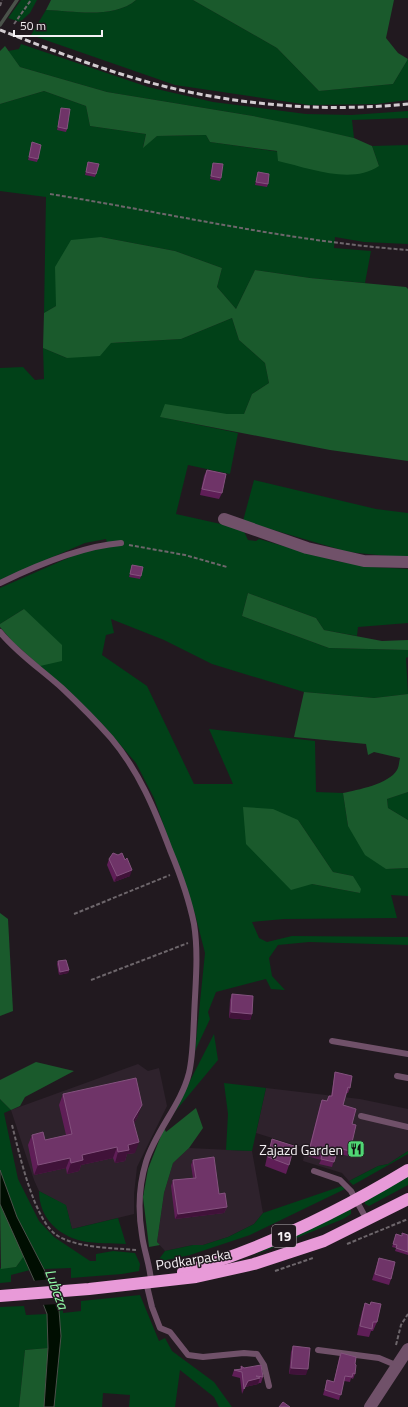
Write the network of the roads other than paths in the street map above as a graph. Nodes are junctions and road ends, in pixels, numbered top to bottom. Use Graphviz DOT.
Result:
graph roads {
  1 [pos="224,519"];
  2 [pos="121,543"];
  3 [pos="408,562"];
  4 [pos="0,584"];
  5 [pos="0,632"];
  6 [pos="332,1041"];
  7 [pos="408,1054"];
  8 [pos="397,1076"];
  9 [pos="408,1078"];
  10 [pos="361,1116"];
  11 [pos="408,1127"];
  12 [pos="408,1170"];
  13 [pos="314,1171"];
  14 [pos="408,1199"];
  15 [pos="357,1200"];
  16 [pos="368,1220"];
  17 [pos="149,1281"];
  18 [pos="0,1296"];
  19 [pos="408,1349"];
  20 [pos="318,1350"];
  21 [pos="398,1366"];
  22 [pos="269,1386"];
  23 [pos="370,1407"];
  1 -- 3 [label="street"];
  2 -- 4 [label="lane"];
  5 -- 17 [label="lane"];
  6 -- 7 [label="lane"];
  8 -- 9 [label="lane"];
  10 -- 11 [label="lane"];
  12 -- 15 [label="highway, Podkarpacka / 19"];
  13 -- 15 [label="lane"];
  14 -- 16 [label="highway, Podkarpacka / 19"];
  15 -- 16 [label="lane"];
  15 -- 17 [label="highway, Podkarpacka / 19"];
  16 -- 17 [label="highway, Podkarpacka / 19"];
  17 -- 18 [label="highway, 19"];
  17 -- 22 [label="lane"];
  19 -- 21 [label="street"];
  20 -- 21 [label="lane"];
  21 -- 23 [label="street"];
}
